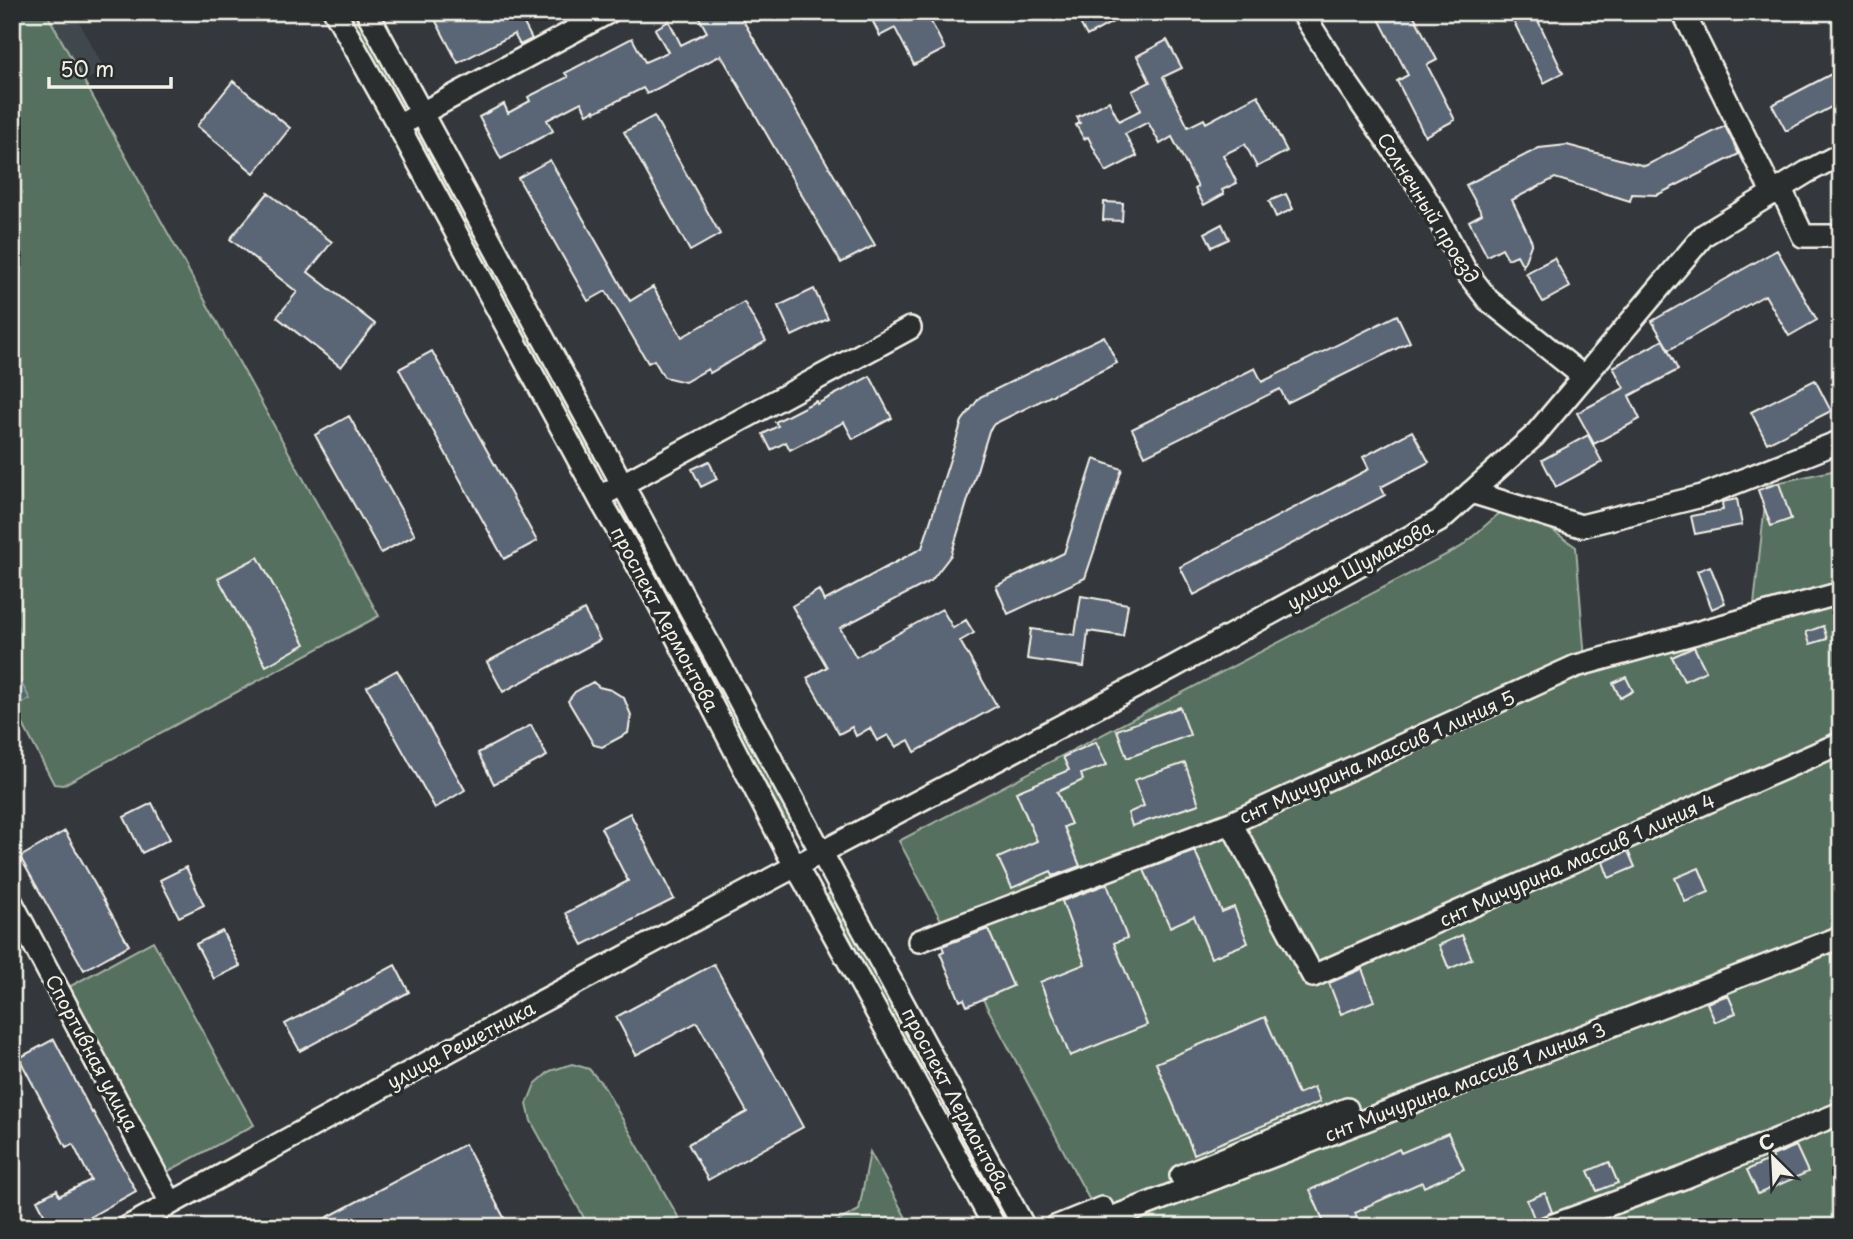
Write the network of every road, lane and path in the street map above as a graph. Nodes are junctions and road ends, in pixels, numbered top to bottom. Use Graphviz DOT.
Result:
graph roads {
  1 [pos="335,12"];
  2 [pos="367,12"];
  3 [pos="609,12"];
  4 [pos="1302,12"];
  5 [pos="1683,12"];
  6 [pos="422,113"];
  7 [pos="398,125"];
  8 [pos="1841,154"];
  9 [pos="1777,191"];
  10 [pos="1841,236"];
  11 [pos="910,328"];
  12 [pos="1584,377"];
  13 [pos="1841,440"];
  14 [pos="623,484"];
  15 [pos="1471,492"];
  16 [pos="599,496"];
  17 [pos="1841,593"];
  18 [pos="1841,743"];
  19 [pos="1231,823"];
  20 [pos="822,852"];
  21 [pos="795,867"];
  22 [pos="12,903"];
  23 [pos="1841,937"];
  24 [pos="919,941"];
  25 [pos="1347,1109"];
  26 [pos="1841,1113"];
  27 [pos="171,1203"];
  28 [pos="1092,1226"];
  29 [pos="128,1227"];
  30 [pos="995,1227"];
  31 [pos="1024,1227"];
  32 [pos="1055,1227"];
  33 [pos="1548,1227"];
  1 -- 7 [label="street, проспект Лермонтова"];
  2 -- 6 [label="street, проспект Лермонтова"];
  3 -- 6 [label="street"];
  4 -- 12 [label="street, Солнечный проезд"];
  5 -- 9 [label="street"];
  6 -- 7 [label="street"];
  6 -- 14 [label="street, проспект Лермонтова"];
  7 -- 16 [label="street, проспект Лермонтова"];
  8 -- 9 [label="street, улица Шумакова"];
  9 -- 10 [label="street"];
  9 -- 12 [label="street, улица Шумакова"];
  11 -- 14 [label="street"];
  12 -- 15 [label="street, улица Шумакова"];
  13 -- 15 [label="street"];
  14 -- 16 [label="street"];
  14 -- 20 [label="street, проспект Лермонтова"];
  15 -- 20 [label="street, улица Шумакова"];
  16 -- 21 [label="street, проспект Лермонтова"];
  17 -- 19 [label="street, снт Мичурина массив 1 линия 5"];
  18 -- 19 [label="street, снт Мичурина массив 1 линия 4"];
  19 -- 24 [label="street, снт Мичурина массив 1 линия 5"];
  20 -- 21 [label="street, улица Шумакова"];
  20 -- 31 [label="street, проспект Лермонтова"];
  21 -- 27 [label="street, улица Решетника"];
  21 -- 30 [label="street, проспект Лермонтова"];
  22 -- 27 [label="street, Спортивная улица"];
  23 -- 28 [label="street, снт Мичурина массив 1 линия 3"];
  25 -- 32 [label="street"];
  26 -- 33 [label="street"];
  27 -- 29 [label="street, улица Решетника"];
}
